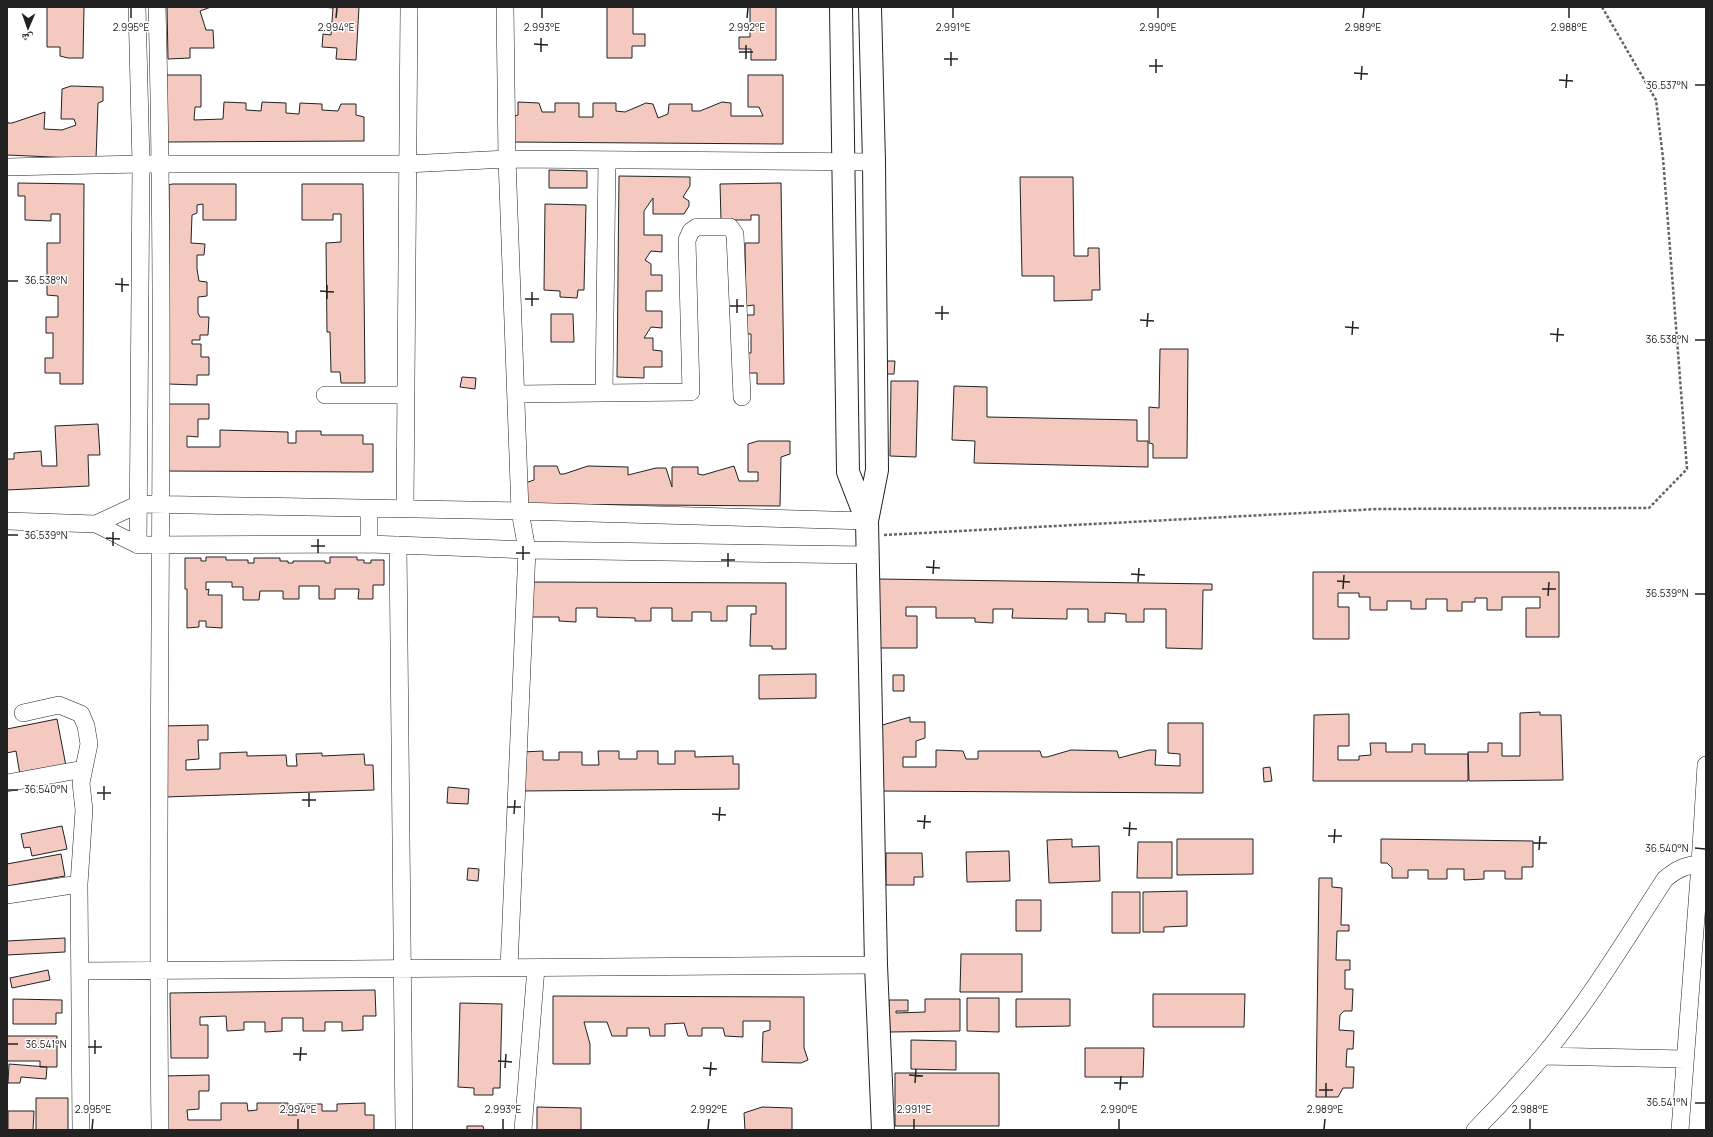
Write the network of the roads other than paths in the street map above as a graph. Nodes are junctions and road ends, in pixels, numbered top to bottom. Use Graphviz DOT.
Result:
graph roads {
  1 [pos="137,7"];
  2 [pos="157,7"];
  3 [pos="409,7"];
  4 [pos="505,7"];
  5 [pos="841,7"];
  6 [pos="870,7"];
  7 [pos="506,159"];
  8 [pos="608,160"];
  9 [pos="844,162"];
  10 [pos="874,162"];
  11 [pos="141,164"];
  12 [pos="407,164"];
  13 [pos="162,165"];
  14 [pos="7,167"];
  15 [pos="604,393"];
  16 [pos="516,394"];
  17 [pos="325,395"];
  18 [pos="406,395"];
  19 [pos="742,397"];
  20 [pos="139,504"];
  21 [pos="161,505"];
  22 [pos="369,509"];
  23 [pos="405,510"];
  24 [pos="520,511"];
  25 [pos="7,521"];
  26 [pos="96,524"];
  27 [pos="867,537"];
  28 [pos="369,544"];
  29 [pos="160,545"];
  30 [pos="398,545"];
  31 [pos="138,546"];
  32 [pos="527,550"];
  33 [pos="23,713"];
  34 [pos="1706,765"];
  35 [pos="84,769"];
  36 [pos="7,783"];
  37 [pos="1703,864"];
  38 [pos="79,884"];
  39 [pos="7,895"];
  40 [pos="876,965"];
  41 [pos="403,968"];
  42 [pos="509,968"];
  43 [pos="536,968"];
  44 [pos="158,970"];
  45 [pos="80,971"];
  46 [pos="1543,1056"];
  47 [pos="1685,1059"];
  48 [pos="81,1130"];
  49 [pos="160,1130"];
  50 [pos="404,1130"];
  51 [pos="523,1130"];
  52 [pos="883,1130"];
  53 [pos="1475,1130"];
  54 [pos="1680,1130"];
  1 -- 11 [label="street"];
  2 -- 13 [label="street"];
  3 -- 12 [label="street"];
  4 -- 7 [label="street"];
  5 -- 9 [label="main road"];
  6 -- 10 [label="main road"];
  7 -- 8 [label="street"];
  7 -- 12 [label="street"];
  7 -- 16 [label="street"];
  8 -- 9 [label="street"];
  8 -- 15 [label="street"];
  9 -- 10 [label="street"];
  9 -- 27 [label="main road"];
  10 -- 27 [label="main road"];
  11 -- 13 [label="street"];
  11 -- 14 [label="street"];
  11 -- 20 [label="street"];
  12 -- 13 [label="street"];
  12 -- 18 [label="street"];
  13 -- 21 [label="street"];
  15 -- 16 [label="street"];
  15 -- 19 [label="street"];
  16 -- 24 [label="street"];
  17 -- 18 [label="street"];
  18 -- 23 [label="street"];
  20 -- 21 [label="street"];
  20 -- 26 [label="street"];
  20 -- 31 [label="street"];
  21 -- 22 [label="street"];
  21 -- 29 [label="street"];
  22 -- 23 [label="street"];
  22 -- 28 [label="street"];
  23 -- 24 [label="street"];
  24 -- 27 [label="street"];
  24 -- 32 [label="street"];
  25 -- 26 [label="street"];
  26 -- 31 [label="street"];
  27 -- 32 [label="street"];
  27 -- 40 [label="main road"];
  28 -- 29 [label="street"];
  28 -- 30 [label="street"];
  29 -- 31 [label="street"];
  29 -- 44 [label="street"];
  30 -- 32 [label="street"];
  30 -- 41 [label="street"];
  32 -- 42 [label="street"];
  33 -- 35 [label="street"];
  34 -- 37 [label="street"];
  35 -- 36 [label="street"];
  35 -- 38 [label="street"];
  37 -- 46 [label="street"];
  37 -- 47 [label="street"];
  38 -- 39 [label="street"];
  38 -- 45 [label="street"];
  40 -- 43 [label="street"];
  40 -- 52 [label="main road"];
  41 -- 42 [label="street"];
  41 -- 44 [label="street"];
  41 -- 50 [label="street"];
  42 -- 43 [label="street"];
  43 -- 51 [label="street"];
  44 -- 45 [label="street"];
  44 -- 49 [label="street"];
  45 -- 48 [label="street"];
  46 -- 47 [label="street"];
  46 -- 53 [label="street"];
  47 -- 54 [label="street"];
}
